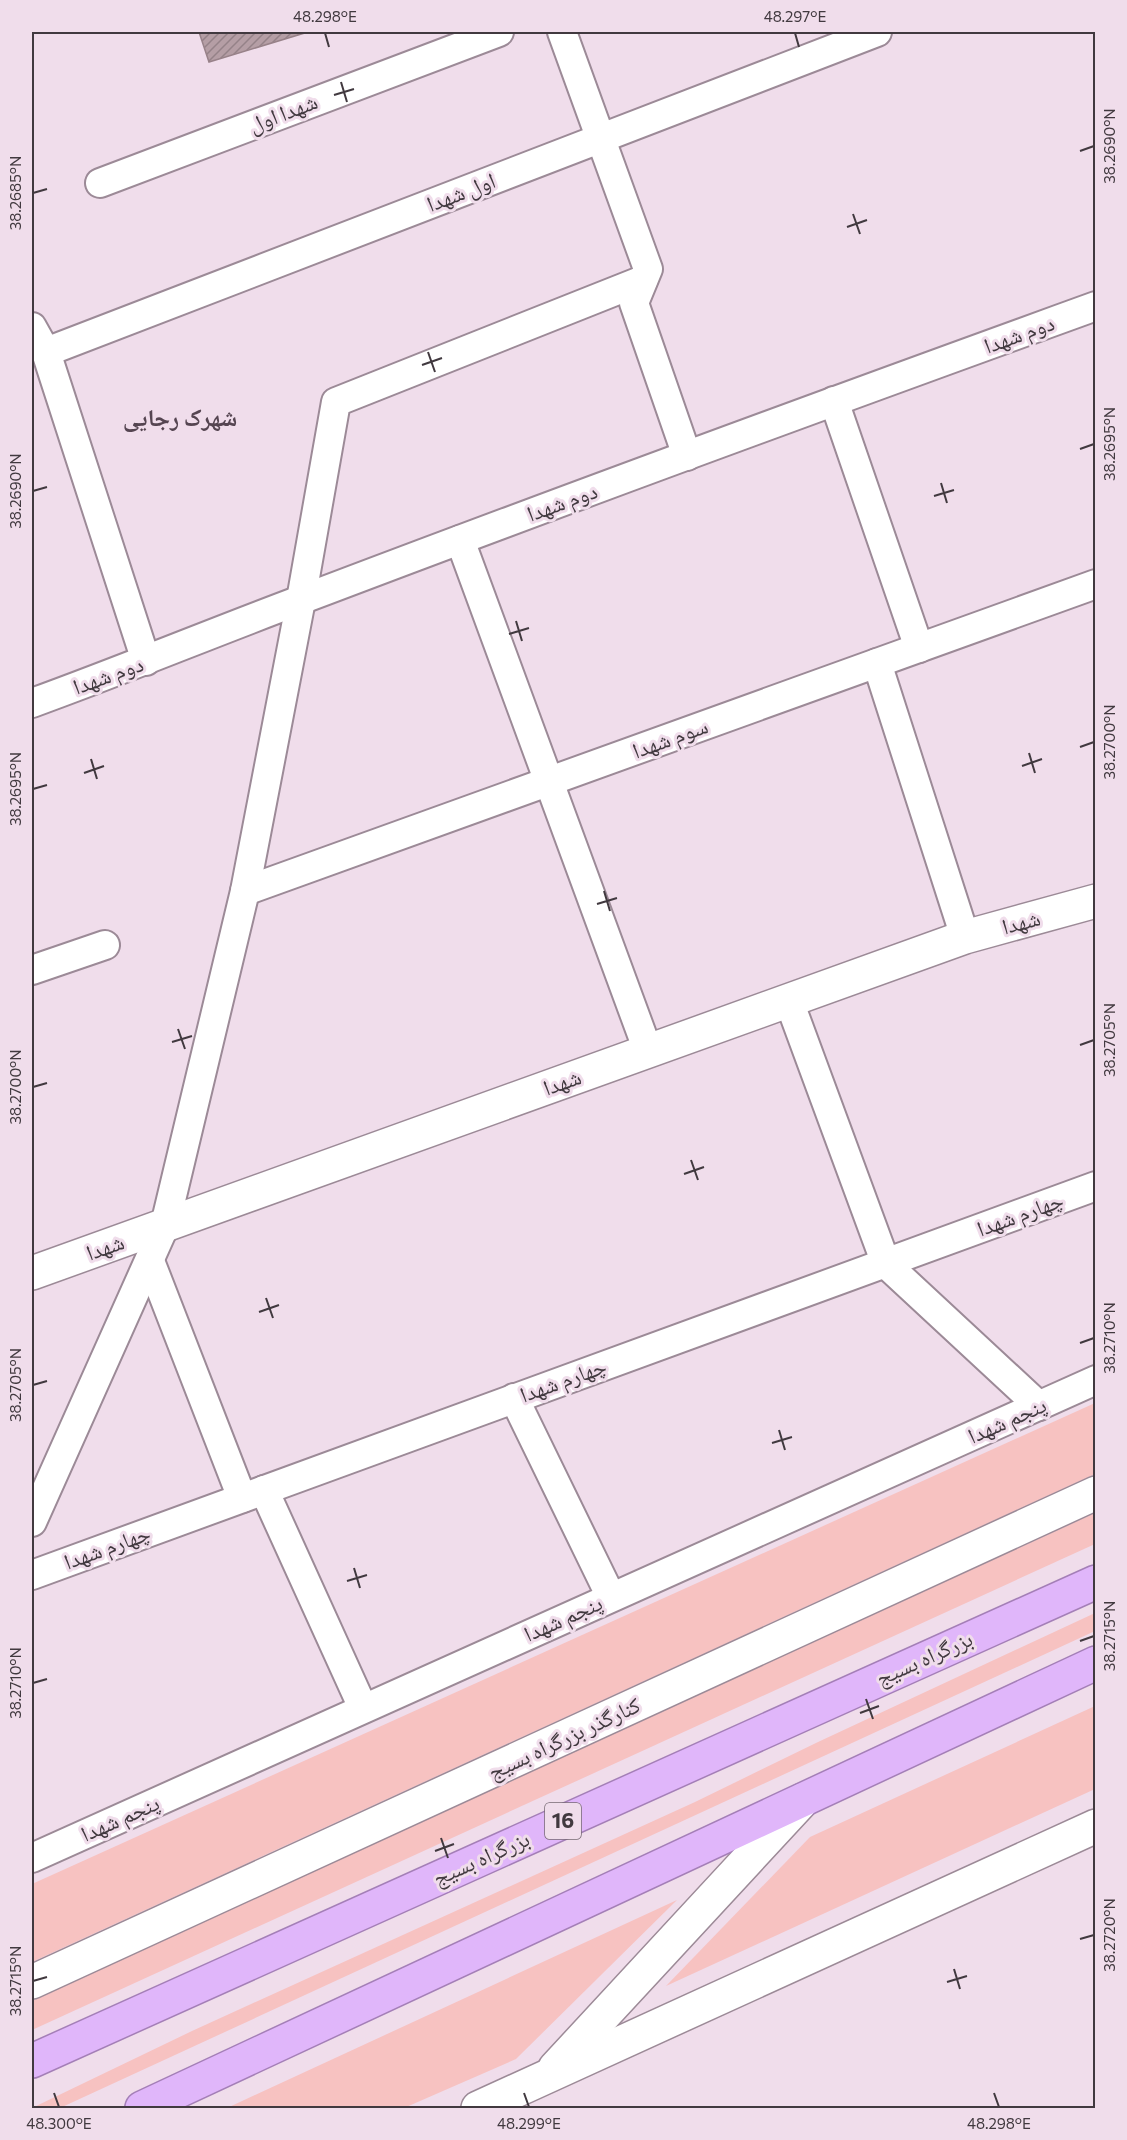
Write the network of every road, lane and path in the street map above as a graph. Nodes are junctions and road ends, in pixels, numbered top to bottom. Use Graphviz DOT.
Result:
graph roads {
  1 [pos="499,32"];
  2 [pos="562,32"];
  3 [pos="877,32"];
  4 [pos="601,139"];
  5 [pos="100,183"];
  6 [pos="643,280"];
  7 [pos="1095,306"];
  8 [pos="32,327"];
  9 [pos="46,352"];
  10 [pos="834,401"];
  11 [pos="687,456"];
  12 [pos="460,540"];
  13 [pos="1095,584"];
  14 [pos="301,600"];
  15 [pos="919,648"];
  16 [pos="146,661"];
  17 [pos="877,663"];
  18 [pos="32,703"];
  19 [pos="550,782"];
  20 [pos="245,891"];
  21 [pos="1095,902"];
  22 [pos="965,937"];
  23 [pos="105,945"];
  24 [pos="32,970"];
  25 [pos="789,1001"];
  26 [pos="648,1051"];
  27 [pos="1095,1186"];
  28 [pos="165,1225"];
  29 [pos="150,1261"];
  30 [pos="886,1264"];
  31 [pos="32,1273"];
  32 [pos="1095,1380"];
  33 [pos="514,1398"];
  34 [pos="1039,1406"];
  35 [pos="1095,1493"];
  36 [pos="253,1494"];
  37 [pos="32,1522"];
  38 [pos="32,1575"];
  39 [pos="1095,1582"];
  40 [pos="611,1597"];
  41 [pos="1095,1663"];
  42 [pos="363,1708"];
  43 [pos="803,1799"];
  44 [pos="1095,1826"];
  45 [pos="32,1858"];
  46 [pos="32,1982"];
  47 [pos="32,2061"];
  48 [pos="543,2080"];
  49 [pos="142,2109"];
  50 [pos="478,2109"];
  1 -- 5 [label="street, شهدا اول"];
  2 -- 4 [label="street"];
  3 -- 4 [label="street, اول شهدا"];
  4 -- 6 [label="street"];
  4 -- 9 [label="street, اول شهدا"];
  6 -- 11 [label="street"];
  6 -- 14 [label="street"];
  7 -- 10 [label="street, دوم شهدا"];
  8 -- 9 [label="street"];
  9 -- 16 [label="street"];
  10 -- 11 [label="street, دوم شهدا"];
  10 -- 15 [label="street"];
  11 -- 12 [label="street, دوم شهدا"];
  12 -- 14 [label="street, دوم شهدا"];
  12 -- 19 [label="street"];
  13 -- 15 [label="street, سوم شهدا"];
  14 -- 16 [label="street, دوم شهدا"];
  14 -- 20 [label="street"];
  15 -- 17 [label="street, سوم شهدا"];
  16 -- 18 [label="street, دوم شهدا"];
  17 -- 19 [label="street, سوم شهدا"];
  17 -- 22 [label="street"];
  19 -- 20 [label="street, سوم شهدا"];
  19 -- 26 [label="street"];
  20 -- 28 [label="street"];
  21 -- 22 [label="street, شهدا"];
  22 -- 25 [label="street, شهدا"];
  23 -- 24 [label="street"];
  25 -- 26 [label="street, شهدا"];
  25 -- 30 [label="street"];
  26 -- 28 [label="street, شهدا"];
  27 -- 30 [label="street, چهارم شهدا"];
  28 -- 29 [label="street"];
  28 -- 31 [label="street, شهدا"];
  29 -- 36 [label="street"];
  29 -- 37 [label="street"];
  30 -- 33 [label="street, چهارم شهدا"];
  30 -- 34 [label="street"];
  32 -- 34 [label="street, پنجم شهدا"];
  33 -- 36 [label="street, چهارم شهدا"];
  33 -- 40 [label="street"];
  34 -- 40 [label="street, پنجم شهدا"];
  35 -- 46 [label="street, کنارگذر بزرگراه بسیج"];
  36 -- 38 [label="street, چهارم شهدا"];
  36 -- 42 [label="street"];
  39 -- 47 [label="highway, بزرگراه بسیج / 16"];
  40 -- 42 [label="street, پنجم شهدا"];
  41 -- 43 [label="highway"];
  42 -- 45 [label="street, پنجم شهدا"];
  43 -- 48 [label="street"];
  43 -- 49 [label="highway"];
  44 -- 48 [label="street"];
  48 -- 50 [label="street"];
}
